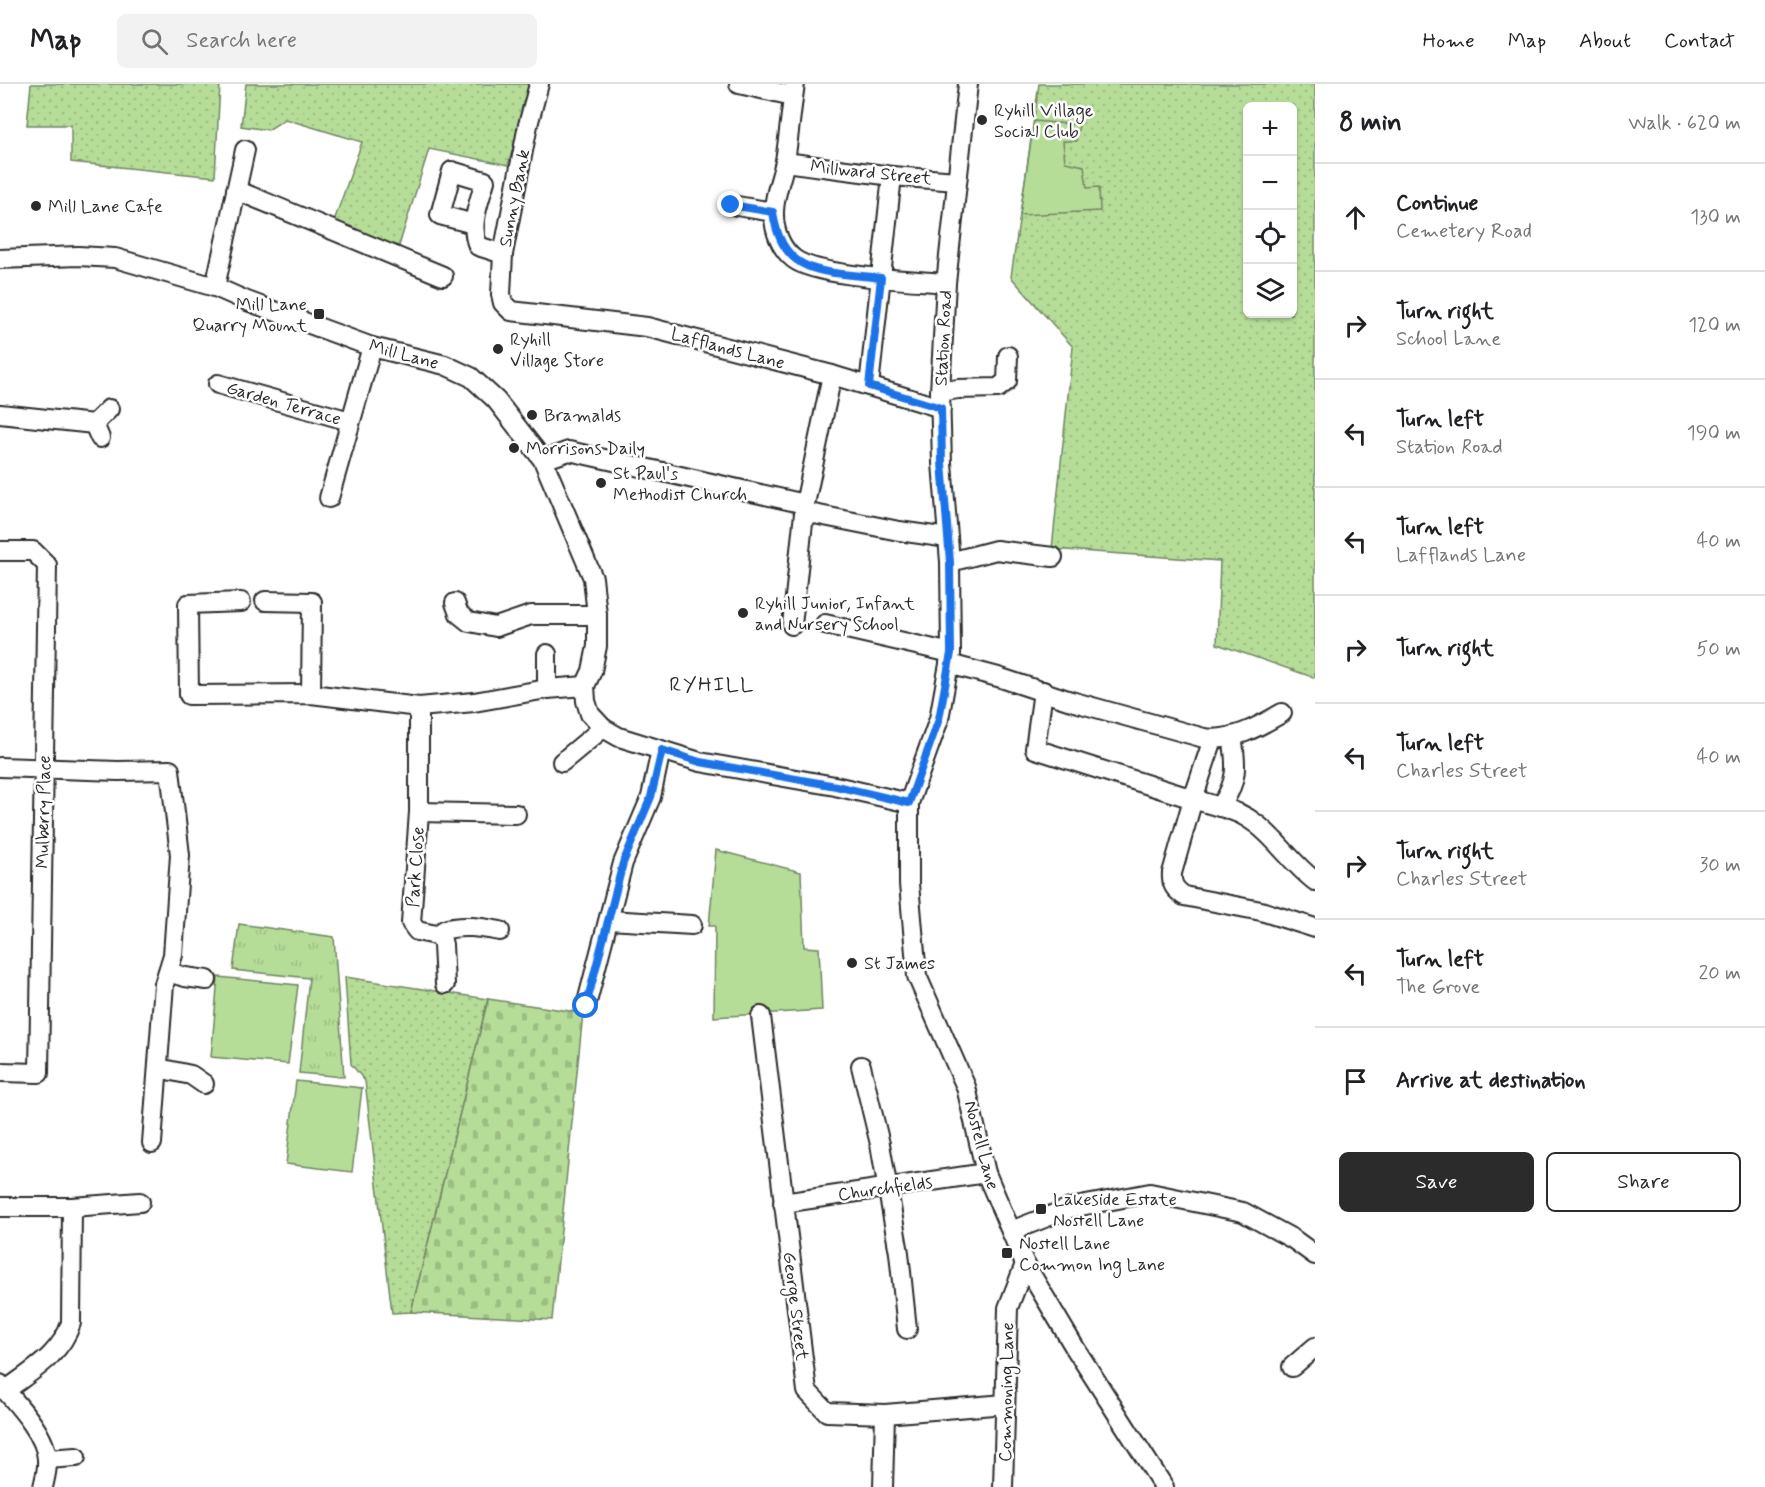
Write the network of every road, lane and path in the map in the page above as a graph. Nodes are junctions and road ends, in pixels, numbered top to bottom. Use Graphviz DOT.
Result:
graph roads {
  1 [pos="539,84"];
  2 [pos="739,84"];
  3 [pos="968,84"];
  4 [pos="794,90"];
  5 [pos="245,150"];
  6 [pos="785,162"];
  7 [pos="892,176"];
  8 [pos="957,181"];
  9 [pos="236,190"];
  10 [pos="731,205"];
  11 [pos="773,212"];
  12 [pos="474,224"];
  13 [pos="503,254"];
  14 [pos="0,259"];
  15 [pos="443,276"];
  16 [pos="881,278"];
  17 [pos="946,283"];
  18 [pos="215,287"];
  19 [pos="511,311"];
  20 [pos="372,346"];
  21 [pos="1008,356"];
  22 [pos="832,375"];
  23 [pos="218,384"];
  24 [pos="869,386"];
  25 [pos="940,400"];
  26 [pos="109,409"];
  27 [pos="0,414"];
  28 [pos="351,422"];
  29 [pos="543,460"];
  30 [pos="329,498"];
  31 [pos="804,508"];
  32 [pos="948,538"];
  33 [pos="0,551"];
  34 [pos="1053,557"];
  35 [pos="950,562"];
  36 [pos="265,601"];
  37 [pos="241,602"];
  38 [pos="455,603"];
  39 [pos="597,615"];
  40 [pos="825,624"];
  41 [pos="792,626"];
  42 [pos="547,654"];
  43 [pos="950,658"];
  44 [pos="585,686"];
  45 [pos="547,689"];
  46 [pos="1043,691"];
  47 [pos="311,694"];
  48 [pos="419,707"];
  49 [pos="1282,714"];
  50 [pos="603,728"];
  51 [pos="1232,736"];
  52 [pos="1213,739"];
  53 [pos="662,750"];
  54 [pos="562,762"];
  55 [pos="0,767"];
  56 [pos="43,768"];
  57 [pos="1193,799"];
  58 [pos="909,803"];
  59 [pos="1220,807"];
  60 [pos="420,812"];
  61 [pos="516,814"];
  62 [pos="1315,881"];
  63 [pos="609,920"];
  64 [pos="692,925"];
  65 [pos="1315,928"];
  66 [pos="500,931"];
  67 [pos="441,936"];
  68 [pos="168,972"];
  69 [pos="207,980"];
  70 [pos="445,984"];
  71 [pos="586,1006"];
  72 [pos="761,1016"];
  73 [pos="861,1066"];
  74 [pos="158,1068"];
  75 [pos="0,1072"];
  76 [pos="204,1084"];
  77 [pos="152,1143"];
  78 [pos="986,1173"];
  79 [pos="886,1188"];
  80 [pos="140,1202"];
  81 [pos="783,1203"];
  82 [pos="0,1207"];
  83 [pos="72,1207"];
  84 [pos="1011,1231"];
  85 [pos="1315,1255"];
  86 [pos="1025,1264"];
  87 [pos="907,1329"];
  88 [pos="1315,1347"];
  89 [pos="1292,1367"];
  90 [pos="3,1388"];
  91 [pos="1005,1404"];
  92 [pos="885,1414"];
  93 [pos="76,1457"];
  94 [pos="47,1460"];
  95 [pos="43,1487"];
  96 [pos="883,1487"];
  97 [pos="1003,1487"];
  98 [pos="1164,1487"];
  1 -- 13 [label="street, Sunny Bank"];
  2 -- 4 [label="street"];
  3 -- 8 [label="street, Station Road"];
  4 -- 6 [label="street"];
  5 -- 9 [label="street"];
  6 -- 7 [label="street, Millward Street"];
  6 -- 11 [label="street"];
  7 -- 8 [label="street, Millward Street"];
  7 -- 16 [label="street"];
  8 -- 17 [label="street, Station Road"];
  9 -- 15 [label="street"];
  9 -- 18 [label="street"];
  10 -- 11 [label="street"];
  11 -- 16 [label="street"];
  12 -- 13 [label="street"];
  13 -- 19 [label="street, Sunny Bank"];
  14 -- 18 [label="street, Mill Lane"];
  16 -- 17 [label="street"];
  16 -- 24 [label="street"];
  17 -- 25 [label="street, Station Road"];
  18 -- 20 [label="street, Mill Lane"];
  19 -- 22 [label="street, Lafflands Lane"];
  20 -- 28 [label="street"];
  20 -- 29 [label="street, Mill Lane"];
  21 -- 25 [label="street"];
  22 -- 24 [label="street, Lafflands Lane"];
  22 -- 31 [label="street"];
  23 -- 28 [label="street, Garden Terrace"];
  24 -- 25 [label="street, Lafflands Lane"];
  25 -- 32 [label="street, Station Road"];
  26 -- 27 [label="street"];
  28 -- 30 [label="street"];
  29 -- 31 [label="street"];
  29 -- 39 [label="street, Mill Lane"];
  31 -- 32 [label="street"];
  31 -- 41 [label="street"];
  32 -- 35 [label="street, Station Road"];
  33 -- 56 [label="street, Mulberry Place"];
  34 -- 35 [label="street"];
  35 -- 43 [label="street, Station Road"];
  36 -- 47 [label="street"];
  37 -- 47 [label="street"];
  38 -- 39 [label="street"];
  39 -- 44 [label="street, Mill Lane"];
  40 -- 43 [label="street"];
  42 -- 45 [label="street"];
  43 -- 46 [label="street"];
  43 -- 58 [label="street, Station Road"];
  44 -- 45 [label="street"];
  44 -- 50 [label="street"];
  45 -- 48 [label="street"];
  46 -- 52 [label="street"];
  46 -- 57 [label="street"];
  47 -- 48 [label="street"];
  48 -- 60 [label="street, Park Close"];
  49 -- 51 [label="street"];
  50 -- 53 [label="street"];
  50 -- 54 [label="street"];
  51 -- 52 [label="street"];
  51 -- 59 [label="street"];
  52 -- 57 [label="street"];
  53 -- 58 [label="street"];
  53 -- 63 [label="street"];
  55 -- 56 [label="street"];
  56 -- 68 [label="street"];
  56 -- 75 [label="street, Mulberry Place"];
  57 -- 59 [label="street"];
  57 -- 65 [label="street"];
  58 -- 78 [label="street, Nostell Lane"];
  59 -- 62 [label="street"];
  60 -- 61 [label="street, Park Close"];
  60 -- 67 [label="street, Park Close"];
  63 -- 64 [label="street"];
  63 -- 71 [label="street"];
  66 -- 67 [label="street"];
  67 -- 70 [label="street"];
  68 -- 69 [label="street"];
  68 -- 74 [label="street"];
  72 -- 81 [label="street, George Street"];
  73 -- 79 [label="street"];
  74 -- 76 [label="street"];
  74 -- 77 [label="street"];
  78 -- 79 [label="street, Churchfields"];
  78 -- 84 [label="street, Nostell Lane"];
  79 -- 81 [label="street, Churchfields"];
  79 -- 87 [label="street"];
  80 -- 83 [label="street"];
  81 -- 92 [label="street, George Street"];
  82 -- 83 [label="street"];
  83 -- 90 [label="street"];
  84 -- 85 [label="street"];
  84 -- 86 [label="street, Nostell Lane"];
  86 -- 91 [label="street, Commoning Lane"];
  86 -- 98 [label="street, Nostell Lane"];
  88 -- 89 [label="street"];
  90 -- 94 [label="street"];
  91 -- 92 [label="street, George Street"];
  91 -- 97 [label="street, Commoning Lane"];
  92 -- 96 [label="street"];
  93 -- 94 [label="street"];
  94 -- 95 [label="street"];
}
